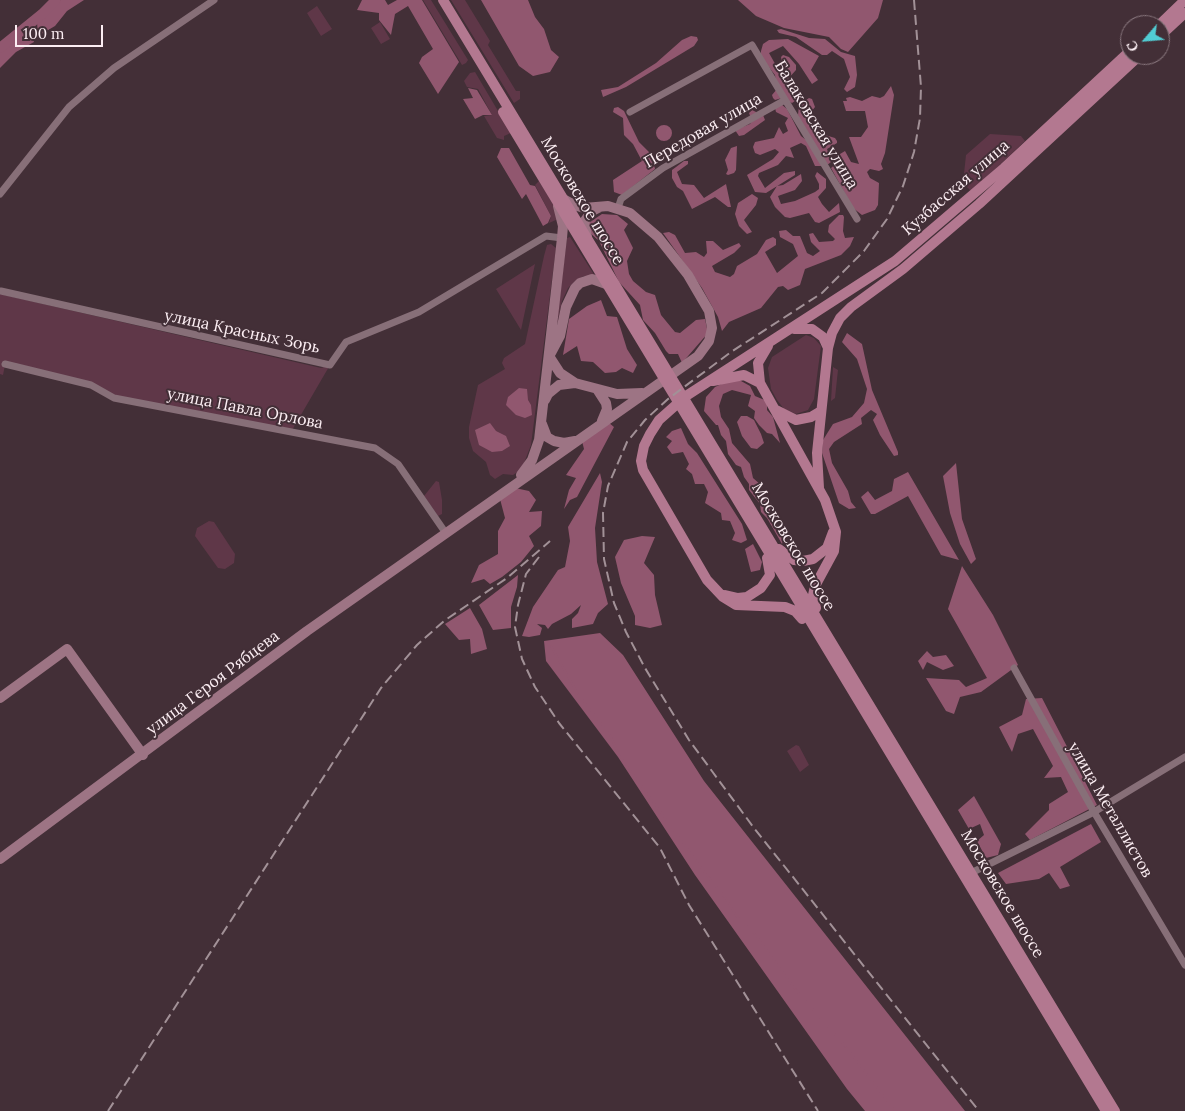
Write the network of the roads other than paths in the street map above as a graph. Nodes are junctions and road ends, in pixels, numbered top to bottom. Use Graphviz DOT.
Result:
graph roads {
  1 [pos="214,0"];
  2 [pos="436,0"];
  3 [pos="443,0"];
  4 [pos="1185,0"];
  5 [pos="1185,13"];
  6 [pos="1169,15"];
  7 [pos="1170,27"];
  8 [pos="1120,60"];
  9 [pos="1129,65"];
  10 [pos="785,100"];
  11 [pos="630,112"];
  12 [pos="0,194"];
  13 [pos="560,202"];
  14 [pos="601,206"];
  15 [pos="618,208"];
  16 [pos="857,219"];
  17 [pos="562,238"];
  18 [pos="589,242"];
  19 [pos="606,284"];
  20 [pos="1,291"];
  21 [pos="788,330"];
  22 [pos="772,341"];
  23 [pos="828,348"];
  24 [pos="549,356"];
  25 [pos="5,364"];
  26 [pos="660,366"];
  27 [pos="575,383"];
  28 [pos="760,383"];
  29 [pos="705,384"];
  30 [pos="597,389"];
  31 [pos="644,393"];
  32 [pos="543,403"];
  33 [pos="775,409"];
  34 [pos="820,411"];
  35 [pos="541,421"];
  36 [pos="600,424"];
  37 [pos="577,440"];
  38 [pos="514,484"];
  39 [pos="819,488"];
  40 [pos="835,527"];
  41 [pos="445,532"];
  42 [pos="764,539"];
  43 [pos="719,593"];
  44 [pos="826,641"];
  45 [pos="1014,668"];
  46 [pos="0,698"];
  47 [pos="142,755"];
  48 [pos="1185,757"];
  49 [pos="1094,812"];
  50 [pos="1,855"];
  51 [pos="968,875"];
  52 [pos="1185,965"];
  53 [pos="1106,1111"];
  54 [pos="1114,1111"];
  1 -- 12 [label="street"];
  2 -- 13 [label="main road, Московское шоссе"];
  3 -- 13 [label="main road, Московское шоссе"];
  4 -- 6 [label="main road"];
  5 -- 7 [label="main road"];
  8 -- 21 [label="main road, Кузбасская улица"];
  9 -- 23 [label="main road, Кузбасская улица"];
  10 -- 11 [label="street, Балаковская улица"];
  10 -- 15 [label="street, Передовая улица"];
  10 -- 16 [label="street, Балаковская улица"];
  13 -- 14 [label="main road"];
  13 -- 17 [label="main road"];
  13 -- 18 [label="main road, Московское шоссе"];
  13 -- 19 [label="main road, Московское шоссе"];
  14 -- 15 [label="main road"];
  14 -- 18 [label="main road"];
  15 -- 31 [label="main road"];
  17 -- 20 [label="street, улица Красных Зорь"];
  17 -- 24 [label="main road"];
  18 -- 26 [label="main road, Московское шоссе"];
  19 -- 24 [label="main road"];
  19 -- 26 [label="main road, Московское шоссе"];
  21 -- 22 [label="main road"];
  21 -- 23 [label="main road"];
  22 -- 28 [label="main road"];
  22 -- 29 [label="main road"];
  23 -- 34 [label="main road"];
  24 -- 27 [label="main road"];
  24 -- 32 [label="main road"];
  25 -- 41 [label="street, улица Павла Орлова"];
  26 -- 42 [label="main road, Московское шоссе"];
  27 -- 30 [label="main road"];
  27 -- 32 [label="main road"];
  28 -- 29 [label="main road"];
  28 -- 33 [label="main road"];
  29 -- 43 [label="main road"];
  30 -- 31 [label="main road"];
  30 -- 36 [label="main road"];
  31 -- 36 [label="main road"];
  32 -- 35 [label="main road"];
  33 -- 34 [label="main road"];
  33 -- 39 [label="main road"];
  34 -- 39 [label="main road"];
  35 -- 37 [label="main road"];
  35 -- 38 [label="main road"];
  36 -- 37 [label="main road"];
  37 -- 38 [label="main road, улица Героя Рябцева"];
  38 -- 41 [label="main road, улица Героя Рябцева"];
  39 -- 40 [label="main road"];
  40 -- 42 [label="main road"];
  40 -- 44 [label="main road"];
  41 -- 47 [label="main road, улица Героя Рябцева"];
  42 -- 43 [label="main road"];
  42 -- 44 [label="main road, Московское шоссе"];
  43 -- 44 [label="main road"];
  44 -- 51 [label="main road, Московское шоссе"];
  45 -- 49 [label="street, улица Металлистов"];
  46 -- 47 [label="main road"];
  47 -- 50 [label="main road, улица Героя Рябцева"];
  48 -- 49 [label="street"];
  49 -- 51 [label="street"];
  49 -- 52 [label="street, улица Металлистов"];
  51 -- 53 [label="main road, Московское шоссе"];
  51 -- 54 [label="main road, Московское шоссе"];
}
